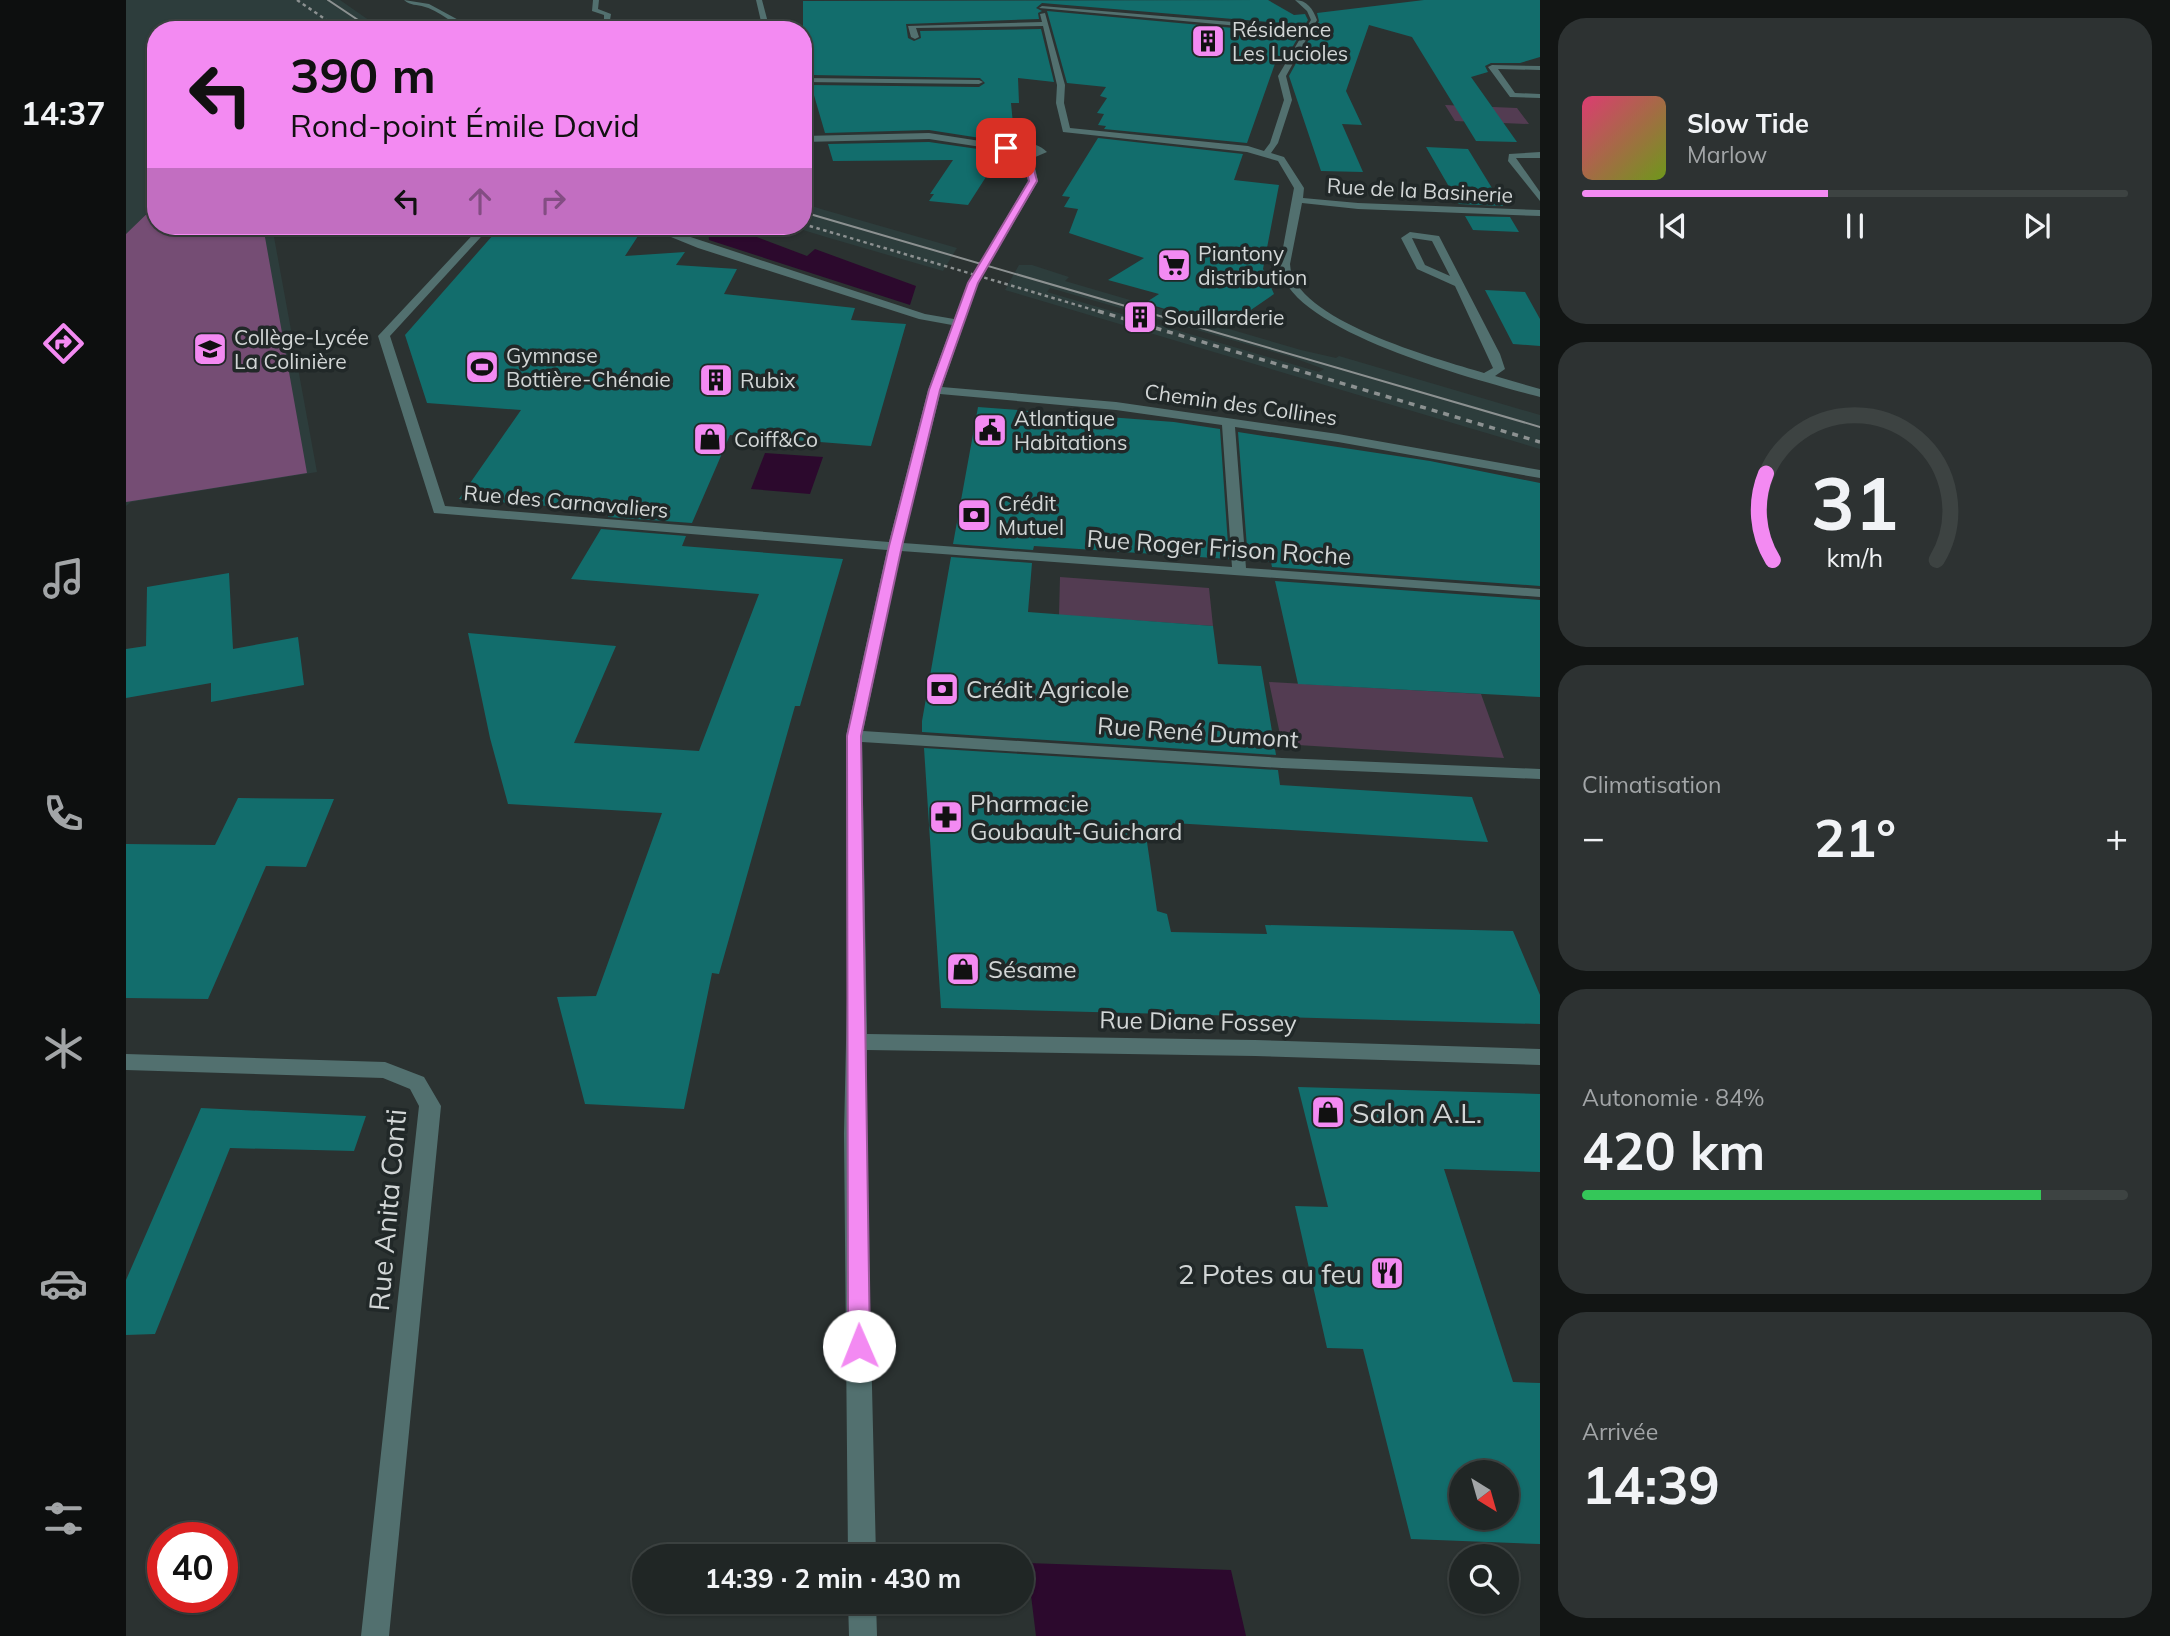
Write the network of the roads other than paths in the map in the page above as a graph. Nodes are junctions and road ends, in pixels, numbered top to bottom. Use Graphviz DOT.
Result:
graph roads {
  1 [pos="407,0"];
  2 [pos="596,0"];
  3 [pos="759,0"];
  4 [pos="1298,0"];
  5 [pos="1040,4"];
  6 [pos="909,15"];
  7 [pos="457,21"];
  8 [pos="607,21"];
  9 [pos="765,21"];
  10 [pos="1046,24"];
  11 [pos="912,26"];
  12 [pos="1309,30"];
  13 [pos="915,37"];
  14 [pos="1536,68"];
  15 [pos="1540,78"];
  16 [pos="812,80"];
  17 [pos="979,82"];
  18 [pos="1540,96"];
  19 [pos="812,139"];
  20 [pos="1046,141"];
  21 [pos="1034,146"];
  22 [pos="1006,148"];
  23 [pos="1267,153"];
  24 [pos="1540,155"];
  25 [pos="1028,157"];
  26 [pos="1539,196"];
  27 [pos="1298,200"];
  28 [pos="1540,213"];
  29 [pos="478,235"];
  30 [pos="673,235"];
  31 [pos="1457,283"];
  32 [pos="957,323"];
  33 [pos="1487,376"];
  34 [pos="934,390"];
  35 [pos="1540,393"];
  36 [pos="1228,422"];
  37 [pos="1540,474"];
  38 [pos="895,546"];
  39 [pos="1239,571"];
  40 [pos="1540,593"];
  41 [pos="854,736"];
  42 [pos="1540,774"];
  43 [pos="856,1042"];
  44 [pos="1540,1057"];
  45 [pos="126,1062"];
  46 [pos="862,1544"];
  47 [pos="862,1614"];
  48 [pos="375,1636"];
  49 [pos="863,1636"];
  1 -- 7 [label="street"];
  2 -- 8 [label="street"];
  3 -- 9 [label="street"];
  4 -- 12 [label="street"];
  5 -- 10 [label="street"];
  5 -- 12 [label="street"];
  6 -- 11 [label="street"];
  10 -- 11 [label="street"];
  10 -- 23 [label="street"];
  11 -- 13 [label="street"];
  12 -- 23 [label="street"];
  14 -- 15 [label="street"];
  14 -- 18 [label="street"];
  16 -- 17 [label="street"];
  19 -- 22 [label="street"];
  20 -- 21 [label="street"];
  21 -- 22 [label="street"];
  21 -- 25 [label="street"];
  22 -- 25 [label="street"];
  23 -- 27 [label="street"];
  24 -- 26 [label="street"];
  25 -- 32 [label="street"];
  27 -- 28 [label="street, Rue de la Basinerie"];
  27 -- 33 [label="street"];
  29 -- 38 [label="street, Rue des Carnavaliers"];
  30 -- 32 [label="street"];
  31 -- 31 [label="street"];
  31 -- 33 [label="street"];
  32 -- 34 [label="street"];
  33 -- 35 [label="street"];
  34 -- 36 [label="street, Chemin des Collines"];
  34 -- 38 [label="street"];
  36 -- 37 [label="street, Chemin des Collines"];
  36 -- 39 [label="street"];
  38 -- 39 [label="street, Rue Roger Frison Roche"];
  38 -- 41 [label="street"];
  39 -- 40 [label="street, Rue Roger Frison Roche"];
  41 -- 42 [label="street, Rue René Dumont"];
  41 -- 43 [label="street"];
  43 -- 44 [label="street, Rue Diane Fossey"];
  43 -- 46 [label="street"];
  45 -- 48 [label="street, Rue Anita Conti"];
  47 -- 49 [label="street"];
}
